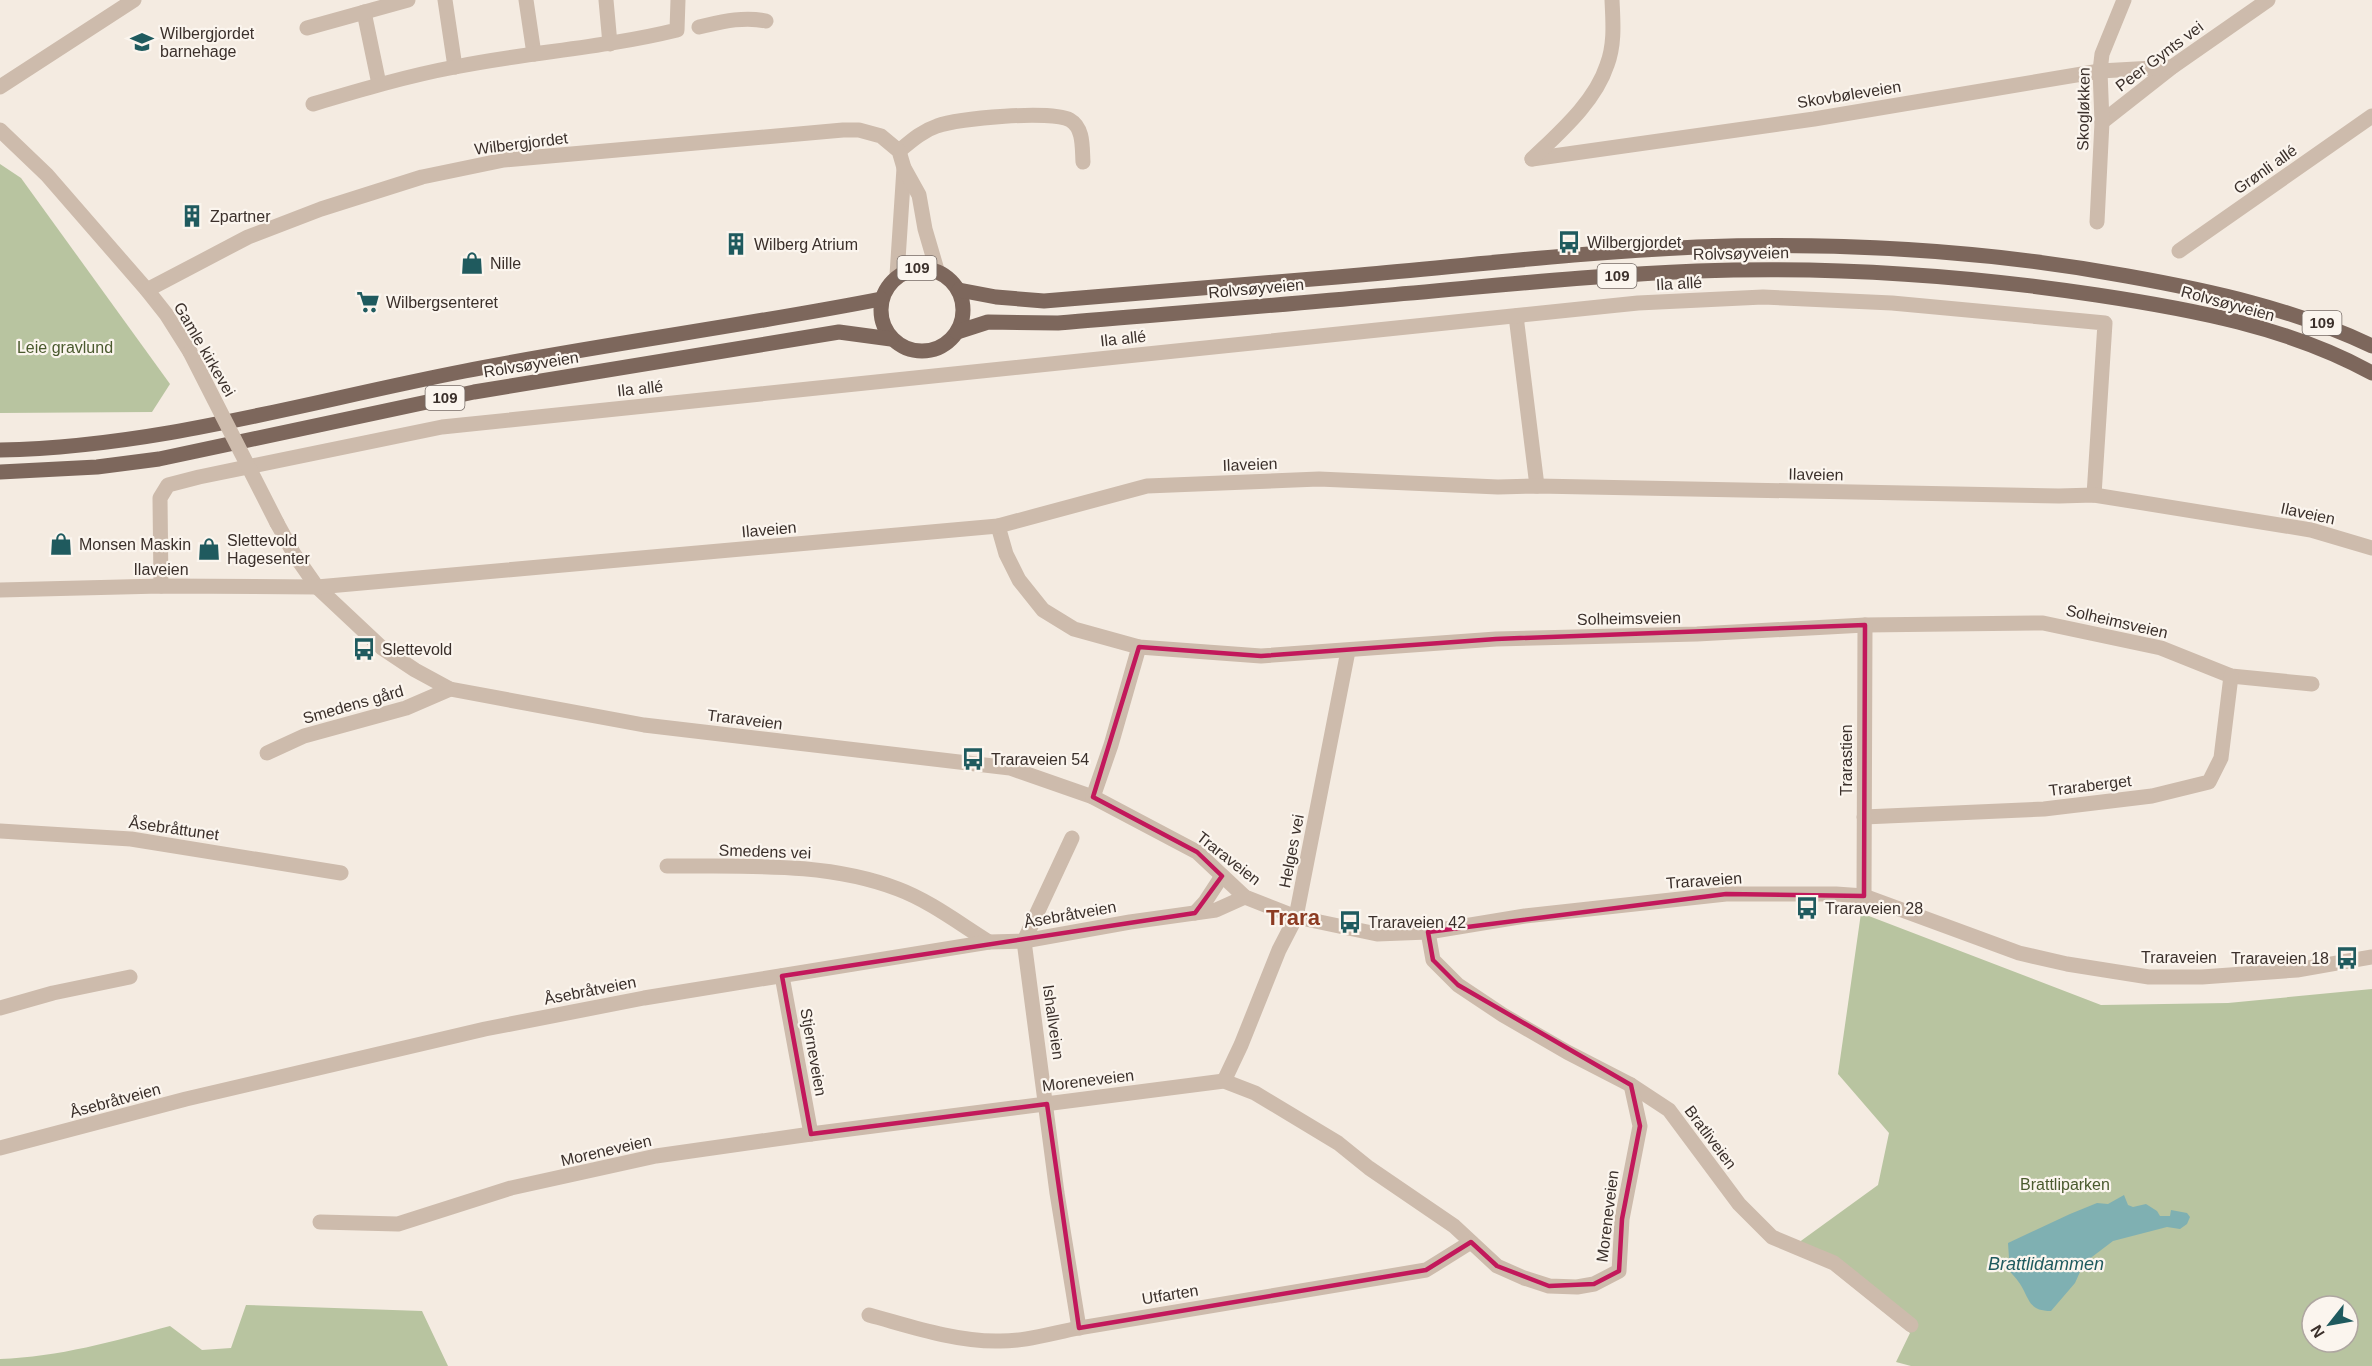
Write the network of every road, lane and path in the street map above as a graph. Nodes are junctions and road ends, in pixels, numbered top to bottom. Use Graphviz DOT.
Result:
graph roads {
  1 [pos="134,0"];
  2 [pos="408,0"];
  3 [pos="445,0"];
  4 [pos="526,0"];
  5 [pos="606,0"];
  6 [pos="678,0"];
  7 [pos="1612,0"];
  8 [pos="2124,0"];
  9 [pos="2268,0"];
  10 [pos="364,12"];
  11 [pos="766,21"];
  12 [pos="699,27"];
  13 [pos="307,28"];
  14 [pos="610,44"];
  15 [pos="534,54"];
  16 [pos="455,67"];
  17 [pos="2172,67"];
  18 [pos="2100,71"];
  19 [pos="379,84"];
  20 [pos="0,87"];
  21 [pos="313,104"];
  22 [pos="2372,116"];
  23 [pos="2102,122"];
  24 [pos="0,129"];
  25 [pos="899,151"];
  26 [pos="1083,162"];
  27 [pos="904,168"];
  28 [pos="2097,222"];
  29 [pos="2179,251"];
  30 [pos="937,270"];
  31 [pos="897,275"];
  32 [pos="147,290"];
  33 [pos="959,290"];
  34 [pos="881,299"];
  35 [pos="1516,316"];
  36 [pos="957,332"];
  37 [pos="891,339"];
  38 [pos="2372,346"];
  39 [pos="2372,373"];
  40 [pos="0,450"];
  41 [pos="0,472"];
  42 [pos="1537,486"];
  43 [pos="2094,495"];
  44 [pos="998,526"];
  45 [pos="2372,548"];
  46 [pos="161,586"];
  47 [pos="317,587"];
  48 [pos="0,590"];
  49 [pos="1865,624"];
  50 [pos="1139,647"];
  51 [pos="1348,651"];
  52 [pos="2232,676"];
  53 [pos="2312,684"];
  54 [pos="450,689"];
  55 [pos="267,753"];
  56 [pos="1093,797"];
  57 [pos="1864,817"];
  58 [pos="0,831"];
  59 [pos="1072,838"];
  60 [pos="667,866"];
  61 [pos="341,873"];
  62 [pos="1222,876"];
  63 [pos="1864,896"];
  64 [pos="1245,897"];
  65 [pos="1195,913"];
  66 [pos="1296,917"];
  67 [pos="1428,932"];
  68 [pos="1024,941"];
  69 [pos="989,942"];
  70 [pos="2372,957"];
  71 [pos="783,976"];
  72 [pos="130,977"];
  73 [pos="0,1008"];
  74 [pos="1224,1081"];
  75 [pos="1631,1085"];
  76 [pos="1047,1104"];
  77 [pos="811,1134"];
  78 [pos="0,1148"];
  79 [pos="320,1222"];
  80 [pos="1471,1242"];
  81 [pos="869,1315"];
  82 [pos="1911,1326"];
  83 [pos="1078,1328"];
  1 -- 20 [label="street"];
  2 -- 10 [label="street"];
  3 -- 16 [label="street"];
  4 -- 15 [label="street"];
  5 -- 14 [label="street"];
  6 -- 14 [label="street"];
  7 -- 18 [label="street, Skovbøleveien"];
  8 -- 18 [label="street, Skogløkken"];
  9 -- 17 [label="street, Peer Gynts vei"];
  10 -- 13 [label="street"];
  10 -- 19 [label="street"];
  11 -- 12 [label="street"];
  14 -- 15 [label="street"];
  15 -- 16 [label="street"];
  16 -- 19 [label="street"];
  17 -- 18 [label="street, Skovbøleveien"];
  17 -- 23 [label="street, Peer Gynts vei"];
  18 -- 23 [label="street, Skogløkken"];
  19 -- 21 [label="street"];
  22 -- 29 [label="street, Grønli allé"];
  23 -- 28 [label="street, Skogløkken"];
  24 -- 32 [label="street, Gamle kirkevei"];
  25 -- 26 [label="street"];
  25 -- 27 [label="street"];
  25 -- 32 [label="street, Wilbergjordet"];
  27 -- 30 [label="street"];
  27 -- 31 [label="street"];
  30 -- 31 [label="main road, 109"];
  30 -- 33 [label="main road, 109"];
  31 -- 34 [label="main road, 109"];
  32 -- 47 [label="street, Gamle kirkevei, bridge"];
  33 -- 36 [label="main road, 109"];
  33 -- 38 [label="main road, Rolvsøyveien / 109"];
  34 -- 37 [label="main road"];
  34 -- 40 [label="main road, Rolvsøyveien / 109"];
  35 -- 42 [label="street"];
  35 -- 43 [label="street, Ila allé"];
  35 -- 46 [label="street, Ila allé"];
  36 -- 37 [label="main road, 109"];
  36 -- 39 [label="main road, Rolvsøyveien / 109"];
  37 -- 41 [label="main road, Rolvsøyveien / 109"];
  42 -- 43 [label="street, Ilaveien"];
  42 -- 44 [label="street, Ilaveien"];
  43 -- 45 [label="street, Ilaveien"];
  44 -- 47 [label="street, Ilaveien"];
  44 -- 50 [label="street, Solheimsveien"];
  46 -- 47 [label="street, Ilaveien"];
  46 -- 48 [label="street, Ilaveien"];
  47 -- 54 [label="street, Traraveien"];
  49 -- 51 [label="street, Solheimsveien"];
  49 -- 52 [label="street, Solheimsveien"];
  49 -- 57 [label="street, Trarastien"];
  50 -- 51 [label="street, Solheimsveien"];
  50 -- 56 [label="street"];
  51 -- 66 [label="street, Helges vei"];
  52 -- 53 [label="street, Solheimsveien"];
  52 -- 57 [label="street, Traraberget"];
  54 -- 55 [label="street, Smedens gård"];
  54 -- 56 [label="street, Traraveien"];
  56 -- 62 [label="street, Traraveien"];
  57 -- 63 [label="street, Trarastien"];
  58 -- 61 [label="street, Åsebråttunet"];
  59 -- 68 [label="street"];
  60 -- 69 [label="street, Smedens vei"];
  62 -- 64 [label="street, Traraveien"];
  62 -- 65 [label="street"];
  63 -- 67 [label="street, Traraveien"];
  63 -- 70 [label="street, Traraveien"];
  64 -- 65 [label="street, Åsebråtveien"];
  64 -- 66 [label="street, Traraveien"];
  65 -- 68 [label="street, Åsebråtveien"];
  66 -- 67 [label="street, Traraveien"];
  66 -- 74 [label="street, Helges vei"];
  67 -- 75 [label="street, Bratliveien"];
  68 -- 69 [label="street, Åsebråtveien"];
  68 -- 76 [label="street, Ishallveien"];
  69 -- 71 [label="street, Åsebråtveien"];
  71 -- 77 [label="street, Stjerneveien"];
  71 -- 78 [label="street, Åsebråtveien"];
  72 -- 73 [label="street"];
  74 -- 76 [label="street, Moreneveien"];
  74 -- 80 [label="street, Moreneveien"];
  75 -- 80 [label="street, Moreneveien"];
  75 -- 82 [label="street, Bratliveien"];
  76 -- 77 [label="street, Moreneveien"];
  76 -- 83 [label="street, Ishallveien"];
  77 -- 79 [label="street, Moreneveien"];
  80 -- 83 [label="street, Utfarten"];
  81 -- 83 [label="street, Utfarten"];
}
